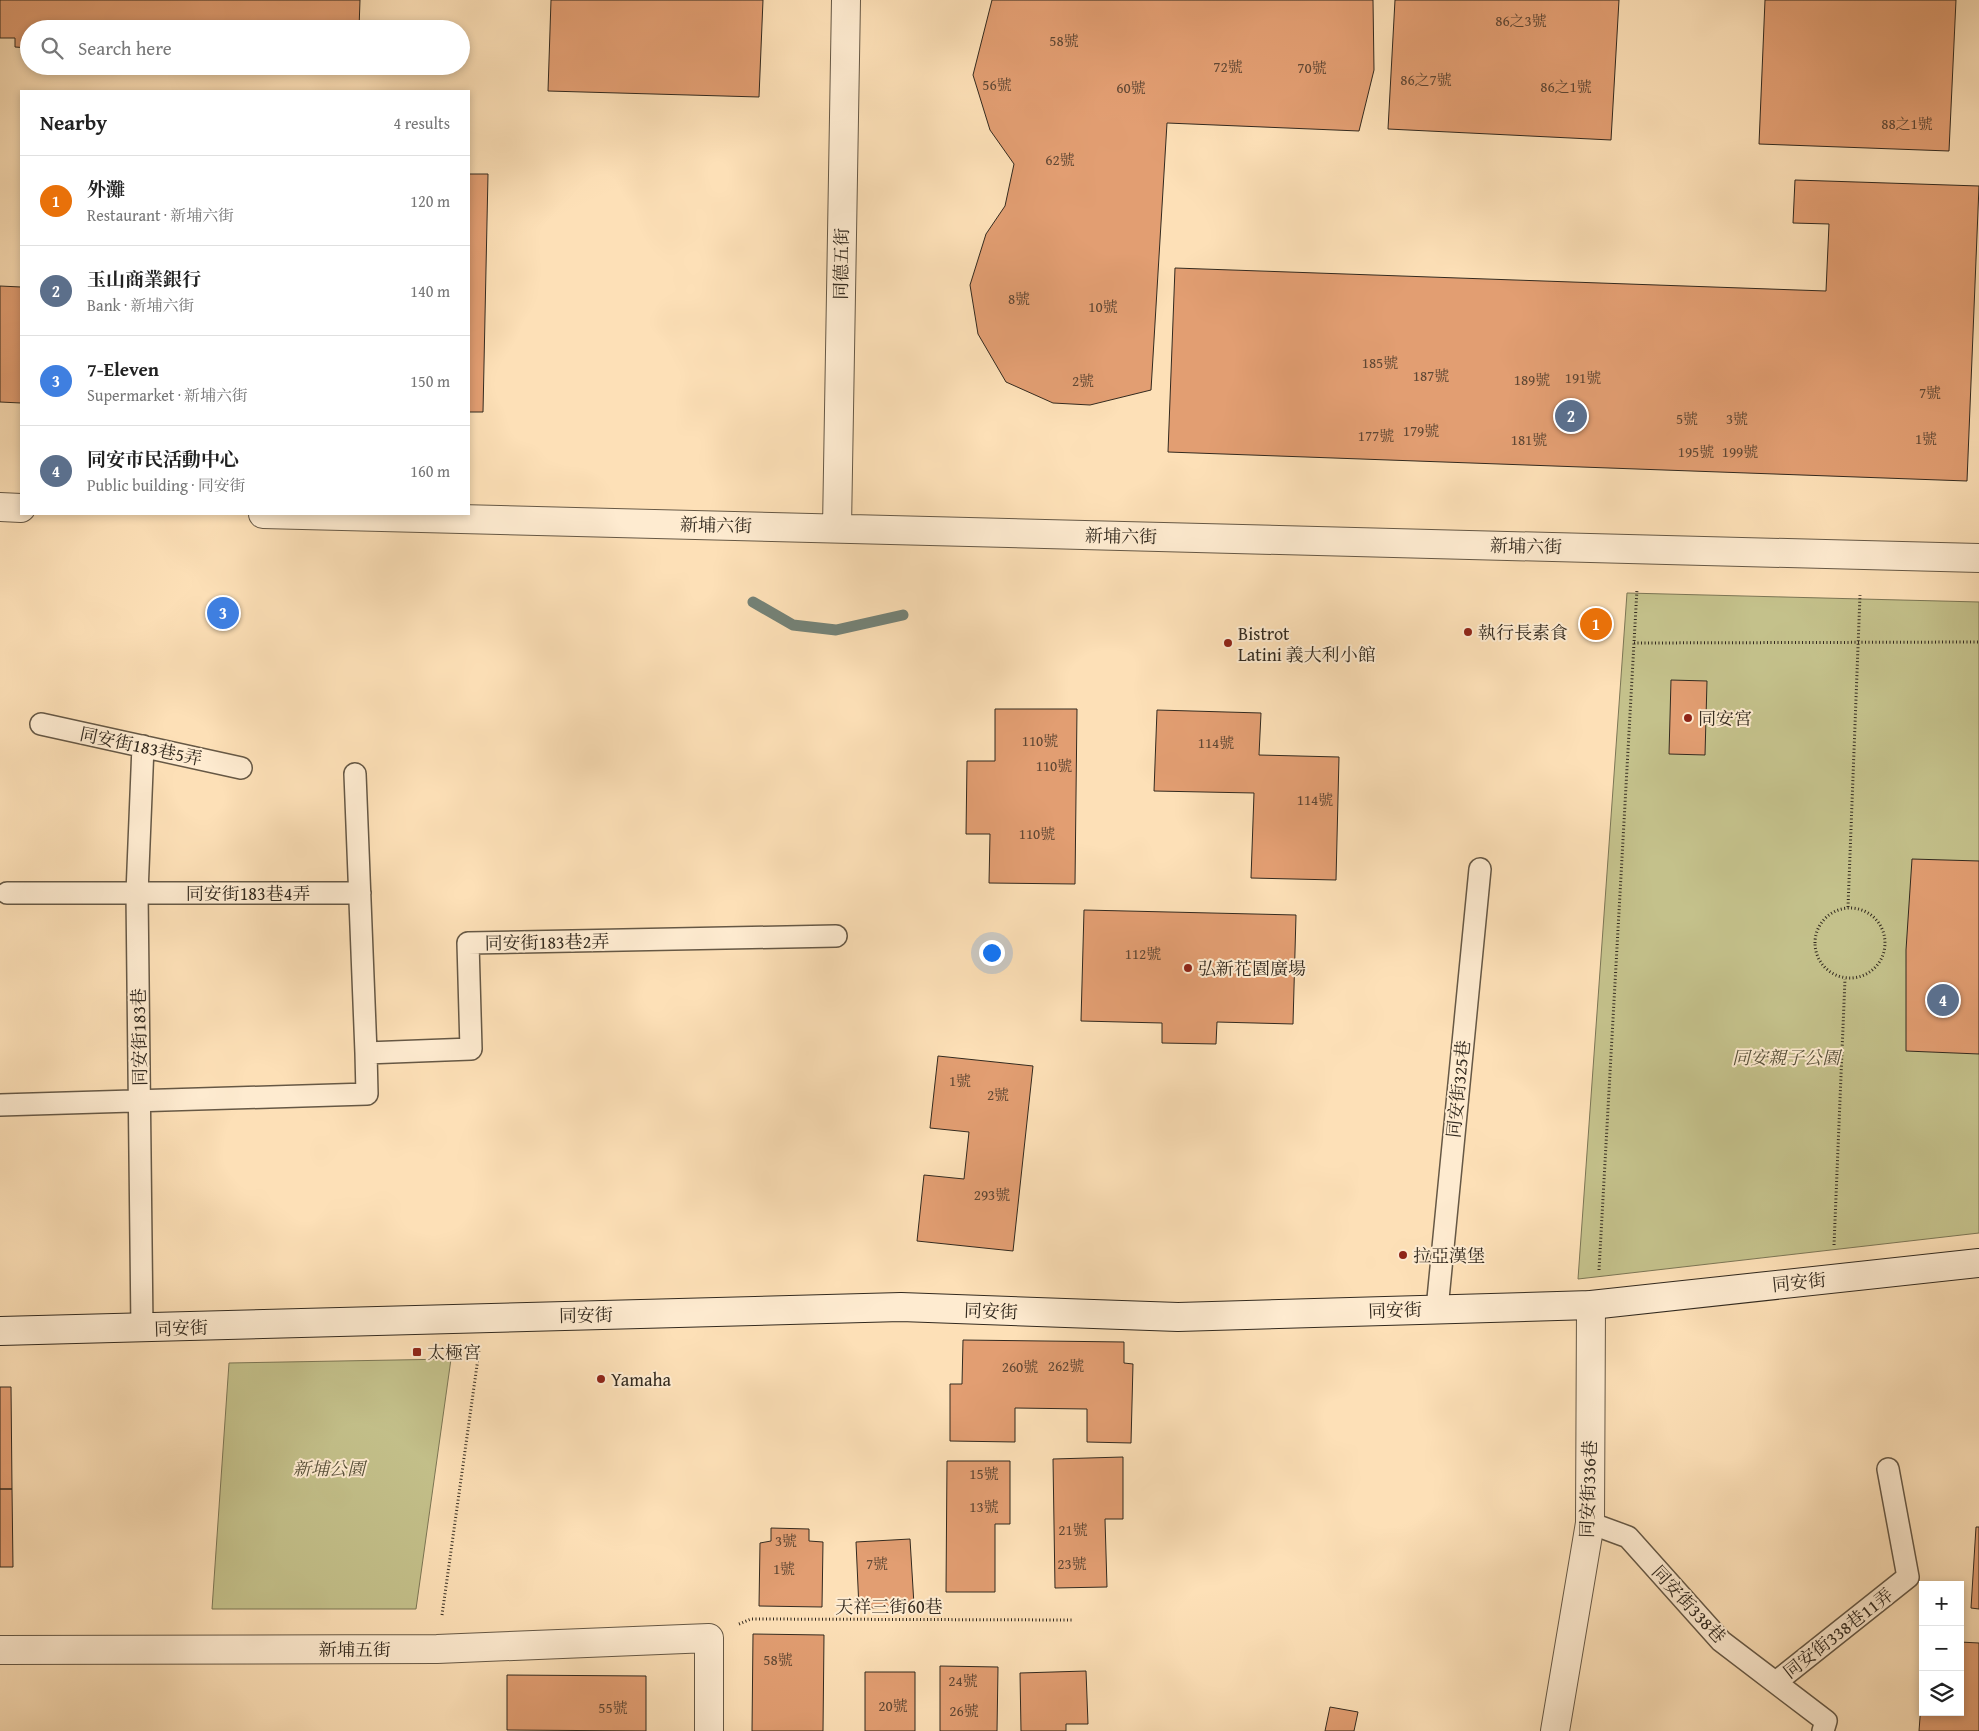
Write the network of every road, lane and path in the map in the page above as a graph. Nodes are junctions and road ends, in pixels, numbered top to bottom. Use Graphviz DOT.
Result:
graph roads {
  1 [pos="846,0"];
  2 [pos="0,507"];
  3 [pos="20,508"];
  4 [pos="304,515"];
  5 [pos="836,528"];
  6 [pos="1979,558"];
  7 [pos="1637,589"];
  8 [pos="1860,595"];
  9 [pos="1857,642"];
  10 [pos="1979,642"];
  11 [pos="1634,643"];
  12 [pos="41,724"];
  13 [pos="143,746"];
  14 [pos="241,768"];
  15 [pos="355,774"];
  16 [pos="1480,869"];
  17 [pos="7,893"];
  18 [pos="137,893"];
  19 [pos="360,893"];
  20 [pos="1848,907"];
  21 [pos="836,936"];
  22 [pos="1845,979"];
  23 [pos="366,1053"];
  24 [pos="140,1102"];
  25 [pos="0,1105"];
  26 [pos="1834,1247"];
  27 [pos="1979,1263"];
  28 [pos="1599,1272"];
  29 [pos="1591,1305"];
  30 [pos="1437,1309"];
  31 [pos="484,1318"];
  32 [pos="142,1329"];
  33 [pos="0,1331"];
  34 [pos="1888,1469"];
  35 [pos="1590,1523"];
  36 [pos="1073,1620"];
  37 [pos="710,1638"];
  38 [pos="437,1649"];
  39 [pos="0,1650"];
  40 [pos="1776,1682"];
  41 [pos="709,1731"];
  42 [pos="1555,1731"];
  43 [pos="1823,1731"];
  1 -- 5 [label="street, 同德五街"];
  2 -- 3 [label="street"];
  4 -- 5 [label="street, 新埔六街"];
  5 -- 6 [label="street, 新埔六街"];
  7 -- 11 [label="path"];
  8 -- 9 [label="path"];
  9 -- 10 [label="path"];
  9 -- 11 [label="path"];
  9 -- 20 [label="path"];
  11 -- 28 [label="path"];
  12 -- 13 [label="lane, 同安街183巷5弄"];
  13 -- 14 [label="lane, 同安街183巷5弄"];
  13 -- 18 [label="lane, 同安街183巷"];
  15 -- 19 [label="lane"];
  16 -- 30 [label="lane, 同安街325巷"];
  17 -- 18 [label="lane, 同安街183巷4弄"];
  18 -- 19 [label="lane, 同安街183巷4弄"];
  18 -- 24 [label="lane, 同安街183巷"];
  19 -- 23 [label="lane"];
  20 -- 22 [label="path"];
  20 -- 22 [label="path"];
  21 -- 23 [label="lane, 同安街183巷2弄"];
  22 -- 26 [label="path"];
  23 -- 24 [label="lane"];
  24 -- 25 [label="lane"];
  24 -- 32 [label="lane, 同安街183巷"];
  27 -- 29 [label="street, 同安街"];
  29 -- 30 [label="street, 同安街"];
  29 -- 35 [label="street, 同安街336巷"];
  30 -- 31 [label="street, 同安街"];
  31 -- 32 [label="street, 同安街"];
  31 -- 38 [label="path"];
  32 -- 33 [label="street, 同安街"];
  34 -- 40 [label="lane, 同安街338巷11弄"];
  35 -- 40 [label="lane, 同安街338巷"];
  35 -- 42 [label="street, 同安街336巷"];
  36 -- 37 [label="path, 天祥三街60巷"];
  37 -- 38 [label="street, 新埔五街"];
  37 -- 41 [label="street"];
  38 -- 39 [label="street, 新埔五街"];
  40 -- 43 [label="lane, 同安街338巷"];
}
